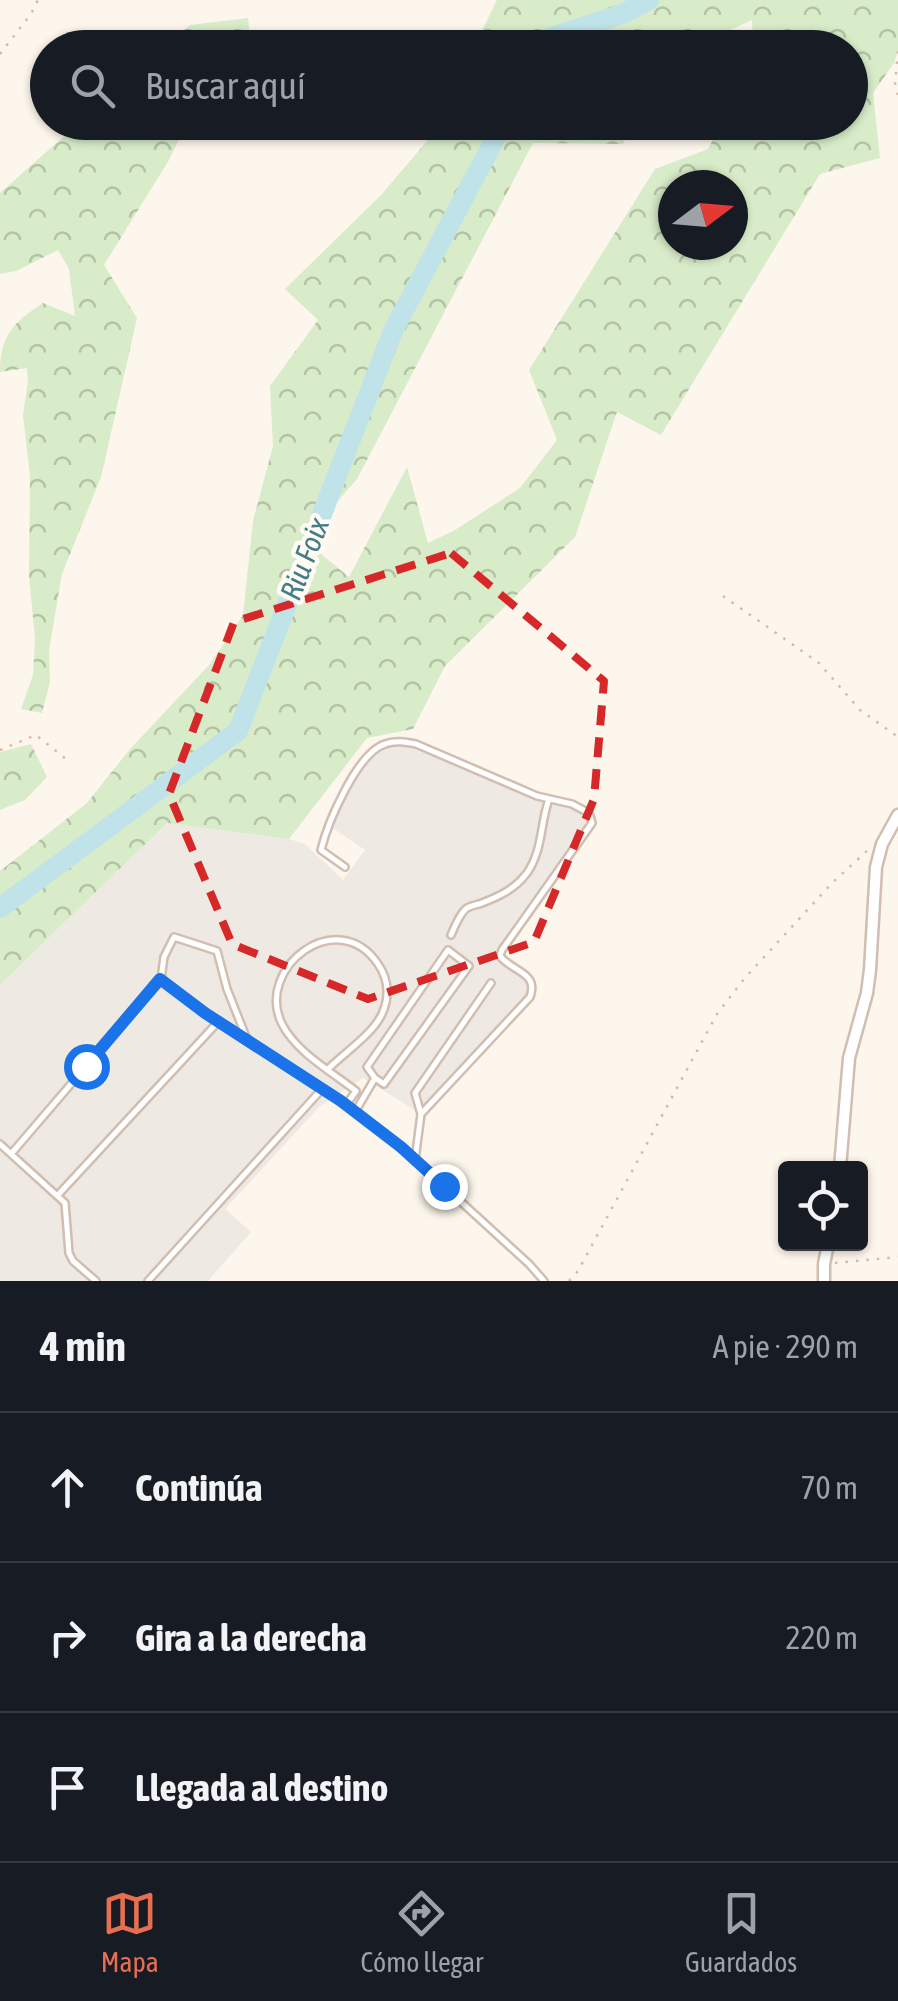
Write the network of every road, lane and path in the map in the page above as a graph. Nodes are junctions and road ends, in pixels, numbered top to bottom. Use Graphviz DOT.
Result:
graph roads {
  1 [pos="38,0"];
  2 [pos="898,51"];
  3 [pos="0,54"];
  4 [pos="898,95"];
  5 [pos="723,596"];
  6 [pos="898,737"];
  7 [pos="0,750"];
  8 [pos="72,763"];
  9 [pos="550,799"];
  10 [pos="898,815"];
  11 [pos="882,844"];
  12 [pos="345,867"];
  13 [pos="451,935"];
  14 [pos="160,979"];
  15 [pos="491,983"];
  16 [pos="218,1022"];
  17 [pos="248,1042"];
  18 [pos="328,1069"];
  19 [pos="375,1078"];
  20 [pos="322,1089"];
  21 [pos="346,1105"];
  22 [pos="354,1112"];
  23 [pos="421,1114"];
  24 [pos="0,1144"];
  25 [pos="10,1154"];
  26 [pos="416,1160"];
  27 [pos="841,1161"];
  28 [pos="57,1196"];
  29 [pos="827,1251"];
  30 [pos="898,1257"];
  31 [pos="824,1264"];
  32 [pos="96,1281"];
  33 [pos="148,1281"];
  34 [pos="544,1281"];
  35 [pos="569,1281"];
  36 [pos="824,1281"];
  1 -- 3 [label="path"];
  2 -- 4 [label="path"];
  5 -- 6 [label="path"];
  7 -- 8 [label="path"];
  9 -- 12 [label="lane"];
  9 -- 13 [label="lane"];
  9 -- 23 [label="lane"];
  10 -- 11 [label="street"];
  11 -- 27 [label="street"];
  11 -- 35 [label="path"];
  14 -- 16 [label="lane"];
  14 -- 17 [label="lane"];
  14 -- 25 [label="lane"];
  15 -- 23 [label="lane"];
  16 -- 17 [label="lane"];
  16 -- 28 [label="lane"];
  17 -- 20 [label="lane"];
  18 -- 18 [label="lane"];
  18 -- 21 [label="lane"];
  19 -- 19 [label="lane"];
  19 -- 22 [label="lane"];
  20 -- 21 [label="lane"];
  20 -- 33 [label="lane"];
  21 -- 22 [label="lane"];
  22 -- 26 [label="lane"];
  23 -- 26 [label="lane"];
  24 -- 25 [label="lane"];
  25 -- 28 [label="lane"];
  26 -- 34 [label="lane"];
  28 -- 32 [label="lane"];
  29 -- 31 [label="street"];
  30 -- 31 [label="path"];
  31 -- 36 [label="street"];
}
